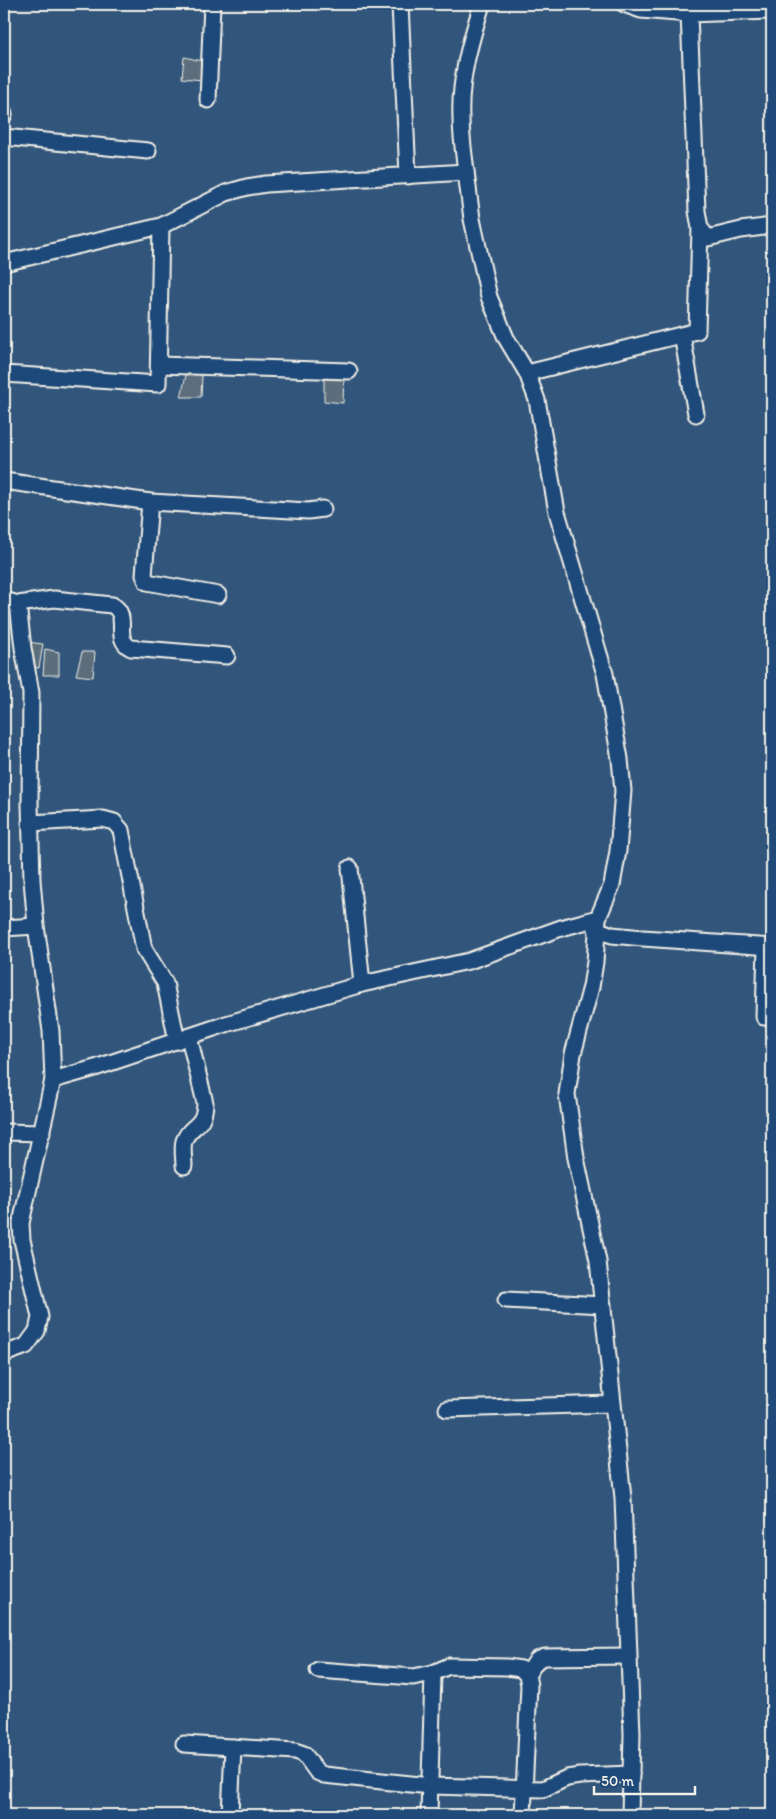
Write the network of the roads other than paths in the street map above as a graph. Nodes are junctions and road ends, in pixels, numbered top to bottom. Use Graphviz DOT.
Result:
graph roads {
  1 [pos="212,4"];
  2 [pos="400,4"];
  3 [pos="482,4"];
  4 [pos="624,4"];
  5 [pos="772,11"];
  6 [pos="689,14"];
  7 [pos="208,100"];
  8 [pos="4,137"];
  9 [pos="148,151"];
  10 [pos="466,172"];
  11 [pos="408,176"];
  12 [pos="161,226"];
  13 [pos="772,226"];
  14 [pos="700,228"];
  15 [pos="4,263"];
  16 [pos="682,335"];
  17 [pos="159,365"];
  18 [pos="349,371"];
  19 [pos="527,373"];
  20 [pos="4,374"];
  21 [pos="696,414"];
  22 [pos="4,480"];
  23 [pos="150,502"];
  24 [pos="322,509"];
  25 [pos="218,594"];
  26 [pos="11,602"];
  27 [pos="227,656"];
  28 [pos="30,823"];
  29 [pos="350,868"];
  30 [pos="597,924"];
  31 [pos="36,926"];
  32 [pos="4,928"];
  33 [pos="769,947"];
  34 [pos="362,984"];
  35 [pos="772,1017"];
  36 [pos="183,1039"];
  37 [pos="53,1080"];
  38 [pos="4,1132"];
  39 [pos="42,1133"];
  40 [pos="184,1166"];
  41 [pos="506,1300"];
  42 [pos="603,1305"];
  43 [pos="4,1354"];
  44 [pos="612,1404"];
  45 [pos="447,1409"];
  46 [pos="628,1656"];
  47 [pos="318,1670"];
  48 [pos="433,1673"];
  49 [pos="527,1675"];
  50 [pos="184,1744"];
  51 [pos="233,1747"];
  52 [pos="631,1774"];
  53 [pos="430,1786"];
  54 [pos="526,1789"];
  55 [pos="230,1815"];
  56 [pos="429,1815"];
  57 [pos="523,1815"];
  58 [pos="630,1815"];
  1 -- 7 [label="street"];
  2 -- 11 [label="street"];
  3 -- 10 [label="street"];
  4 -- 6 [label="street"];
  5 -- 6 [label="street"];
  6 -- 14 [label="street"];
  8 -- 9 [label="street"];
  10 -- 11 [label="street"];
  10 -- 19 [label="street"];
  11 -- 12 [label="street"];
  12 -- 15 [label="street"];
  12 -- 17 [label="street"];
  13 -- 14 [label="street"];
  14 -- 16 [label="street"];
  16 -- 19 [label="street"];
  16 -- 21 [label="street"];
  17 -- 18 [label="street"];
  17 -- 20 [label="street"];
  19 -- 30 [label="street"];
  22 -- 23 [label="street"];
  23 -- 24 [label="street"];
  23 -- 25 [label="street"];
  26 -- 27 [label="street"];
  26 -- 28 [label="street"];
  28 -- 31 [label="street"];
  28 -- 36 [label="street"];
  29 -- 34 [label="street"];
  30 -- 33 [label="street"];
  30 -- 34 [label="street"];
  30 -- 42 [label="street"];
  31 -- 32 [label="street"];
  31 -- 37 [label="street"];
  33 -- 35 [label="street"];
  34 -- 36 [label="street"];
  36 -- 37 [label="street"];
  36 -- 40 [label="street"];
  37 -- 39 [label="street"];
  38 -- 39 [label="street"];
  39 -- 43 [label="street"];
  41 -- 42 [label="street"];
  42 -- 44 [label="street"];
  44 -- 45 [label="street"];
  44 -- 46 [label="street"];
  46 -- 49 [label="street"];
  46 -- 52 [label="street"];
  47 -- 48 [label="street"];
  48 -- 49 [label="street"];
  48 -- 53 [label="street"];
  49 -- 54 [label="street"];
  50 -- 51 [label="street"];
  51 -- 53 [label="street"];
  51 -- 55 [label="street"];
  52 -- 54 [label="street"];
  52 -- 58 [label="street"];
  53 -- 54 [label="street"];
  53 -- 56 [label="street"];
  54 -- 57 [label="street"];
}
